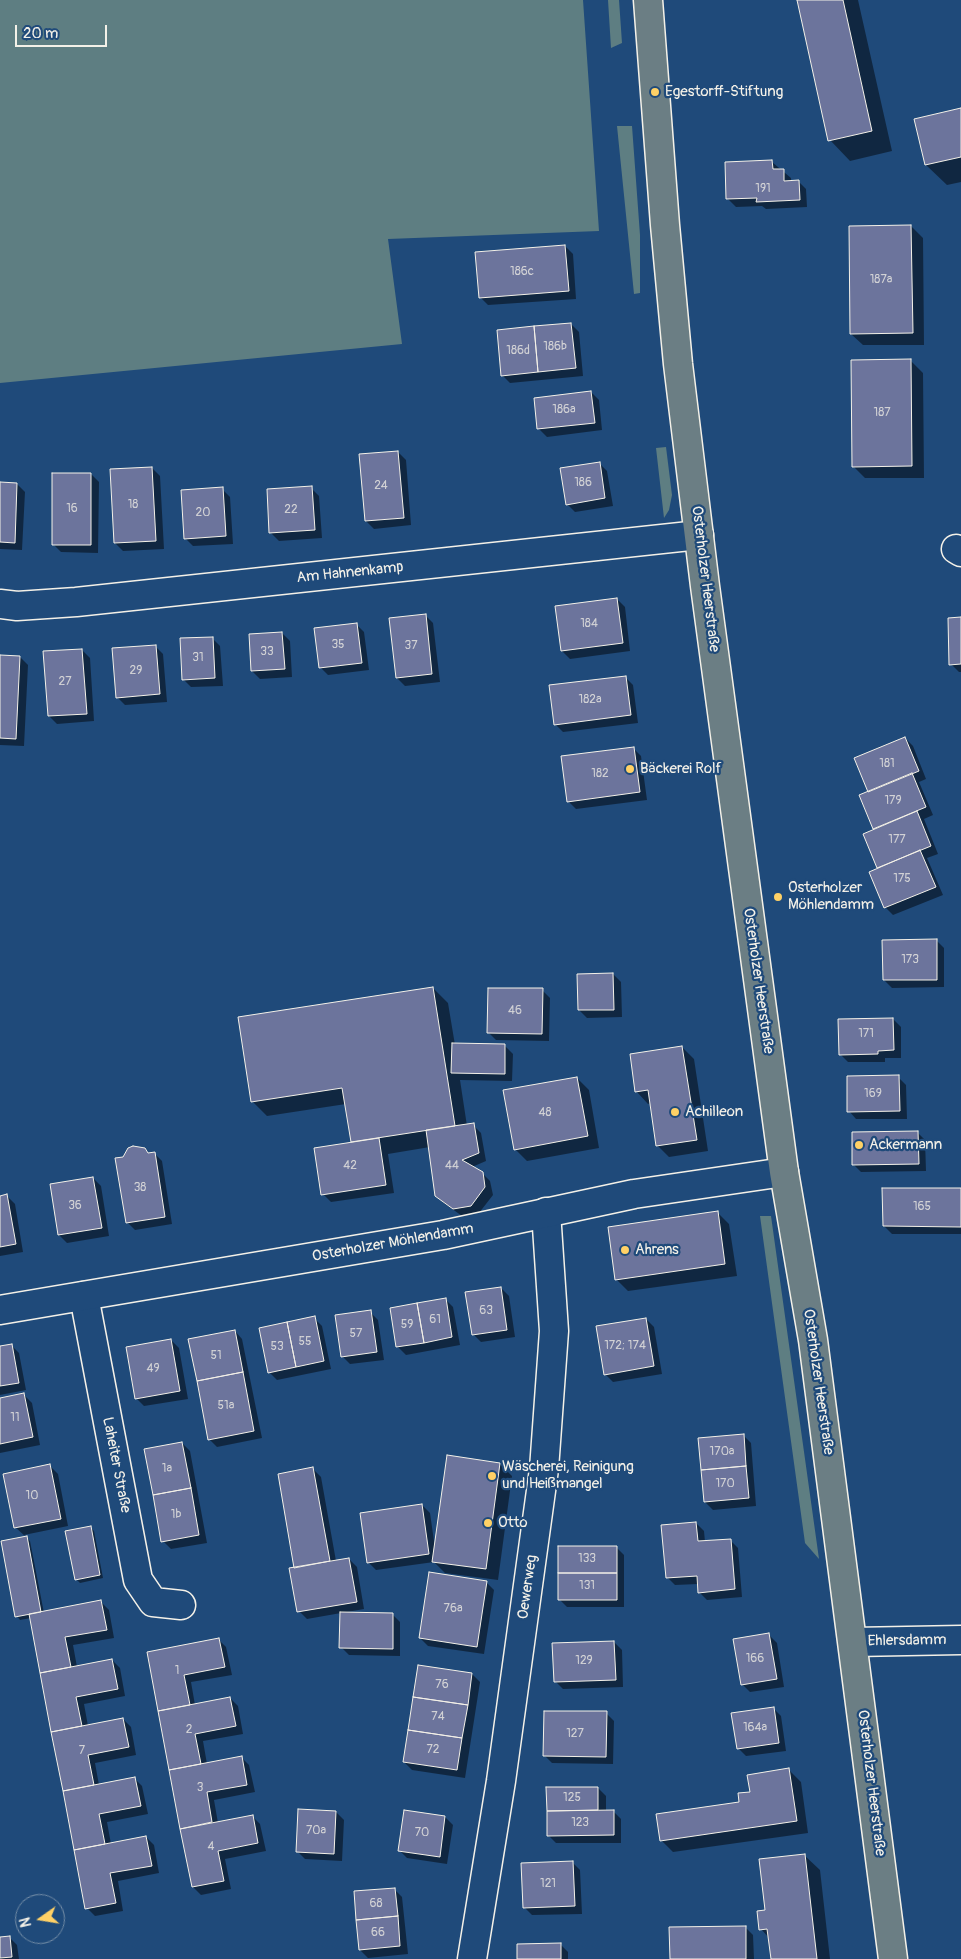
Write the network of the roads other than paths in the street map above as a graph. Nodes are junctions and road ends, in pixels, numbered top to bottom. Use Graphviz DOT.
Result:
graph roads {
  1 [pos="648,0"];
  2 [pos="699,535"];
  3 [pos="0,604"];
  4 [pos="784,1172"];
  5 [pos="546,1212"];
  6 [pos="84,1296"];
  7 [pos="0,1310"];
  8 [pos="181,1605"];
  9 [pos="961,1640"];
  10 [pos="853,1642"];
  11 [pos="472,1959"];
  12 [pos="894,1959"];
  1 -- 2 [label="main road, Osterholzer Heerstraße"];
  2 -- 3 [label="street, Am Hahnenkamp"];
  2 -- 4 [label="main road, Osterholzer Heerstraße"];
  4 -- 5 [label="street, Osterholzer Möhlendamm"];
  4 -- 10 [label="main road, Osterholzer Heerstraße"];
  5 -- 6 [label="street, Osterholzer Möhlendamm"];
  5 -- 11 [label="street, Oewerweg"];
  6 -- 7 [label="street, Osterholzer Möhlendamm"];
  6 -- 8 [label="street, Laheiter Straße"];
  9 -- 10 [label="street, Ehlersdamm"];
  10 -- 12 [label="main road, Osterholzer Heerstraße"];
}
